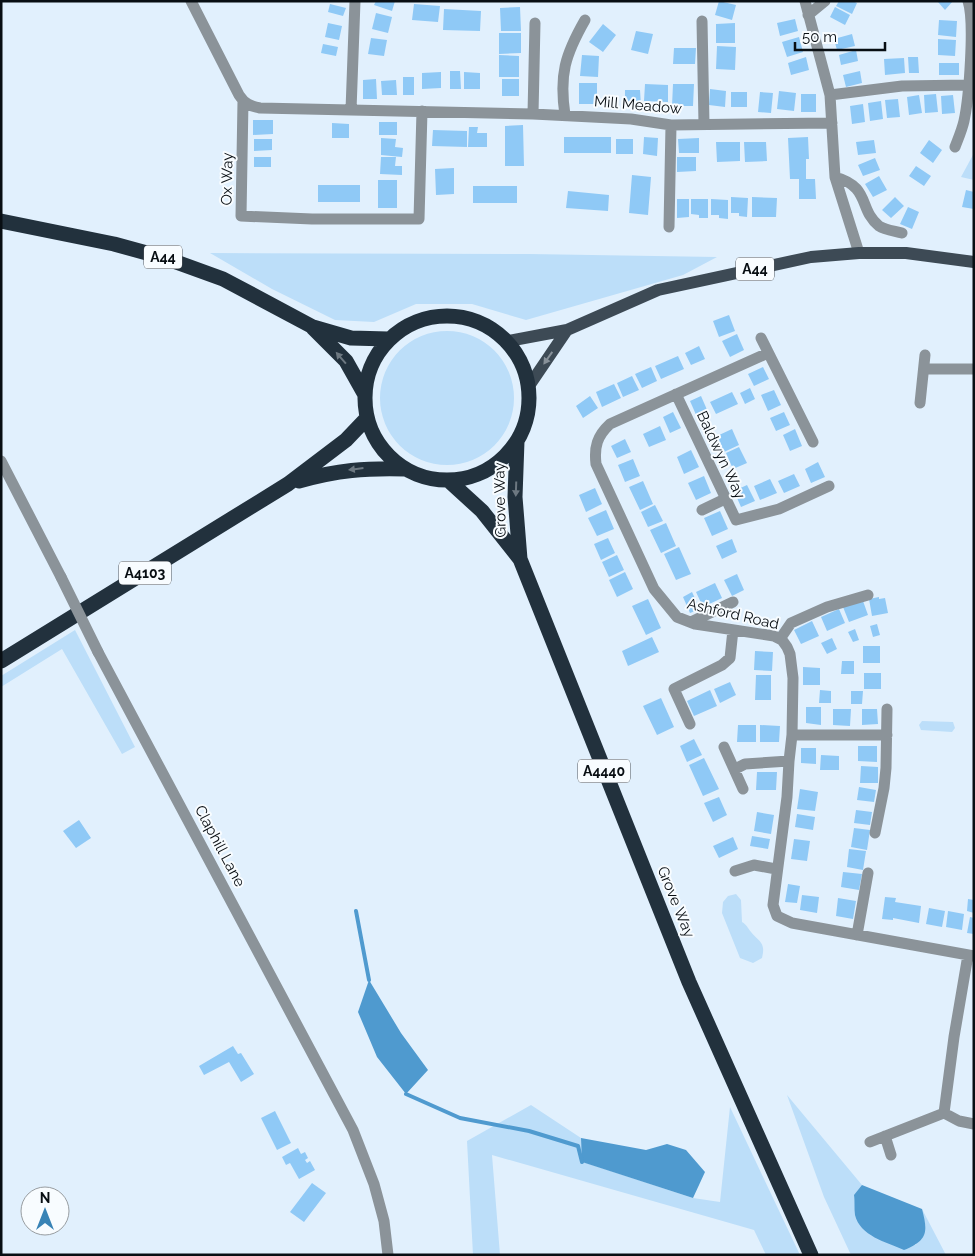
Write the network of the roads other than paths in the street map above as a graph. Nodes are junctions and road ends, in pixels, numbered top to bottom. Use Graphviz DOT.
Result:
graph roads {
  1 [pos="191,1"];
  2 [pos="354,1"];
  3 [pos="805,1"];
  4 [pos="826,1"];
  5 [pos="968,1"];
  6 [pos="808,15"];
  7 [pos="585,20"];
  8 [pos="702,21"];
  9 [pos="535,23"];
  10 [pos="968,85"];
  11 [pos="830,95"];
  12 [pos="243,101"];
  13 [pos="351,110"];
  14 [pos="422,111"];
  15 [pos="533,114"];
  16 [pos="565,115"];
  17 [pos="832,122"];
  18 [pos="704,124"];
  19 [pos="671,125"];
  20 [pos="955,147"];
  21 [pos="835,177"];
  22 [pos="1,221"];
  23 [pos="669,226"];
  24 [pos="902,233"];
  25 [pos="859,253"];
  26 [pos="974,262"];
  27 [pos="312,327"];
  28 [pos="567,330"];
  29 [pos="760,338"];
  30 [pos="388,339"];
  31 [pos="508,341"];
  32 [pos="768,353"];
  33 [pos="925,355"];
  34 [pos="924,369"];
  35 [pos="974,369"];
  36 [pos="529,386"];
  37 [pos="364,393"];
  38 [pos="676,394"];
  39 [pos="920,403"];
  40 [pos="367,418"];
  41 [pos="517,441"];
  42 [pos="813,442"];
  43 [pos="1,461"];
  44 [pos="405,469"];
  45 [pos="448,480"];
  46 [pos="288,484"];
  47 [pos="828,486"];
  48 [pos="725,499"];
  49 [pos="702,510"];
  50 [pos="520,559"];
  51 [pos="868,595"];
  52 [pos="733,602"];
  53 [pos="691,622"];
  54 [pos="733,630"];
  55 [pos="780,640"];
  56 [pos="1,661"];
  57 [pos="887,709"];
  58 [pos="690,724"];
  59 [pos="792,735"];
  60 [pos="887,735"];
  61 [pos="724,747"];
  62 [pos="789,761"];
  63 [pos="735,769"];
  64 [pos="743,789"];
  65 [pos="875,833"];
  66 [pos="776,869"];
  67 [pos="735,871"];
  68 [pos="868,873"];
  69 [pos="857,935"];
  70 [pos="971,956"];
  71 [pos="944,1113"];
  72 [pos="974,1124"];
  73 [pos="885,1136"];
  74 [pos="870,1142"];
  75 [pos="891,1155"];
  76 [pos="388,1255"];
  77 [pos="811,1255"];
  1 -- 12 [label="street, Ox Way"];
  2 -- 13 [label="street"];
  3 -- 6 [label="street"];
  4 -- 6 [label="street"];
  5 -- 10 [label="street"];
  6 -- 11 [label="street"];
  7 -- 16 [label="street"];
  8 -- 18 [label="street"];
  9 -- 15 [label="street"];
  10 -- 11 [label="street"];
  10 -- 20 [label="street"];
  11 -- 17 [label="street"];
  12 -- 13 [label="street"];
  12 -- 14 [label="street, Ox Way"];
  13 -- 14 [label="street"];
  14 -- 15 [label="street"];
  15 -- 16 [label="street, Mill Meadow"];
  16 -- 19 [label="street, Mill Meadow"];
  17 -- 18 [label="street, Mill Meadow"];
  17 -- 21 [label="street"];
  18 -- 19 [label="street, Mill Meadow"];
  19 -- 23 [label="street"];
  21 -- 24 [label="street"];
  21 -- 25 [label="street"];
  22 -- 27 [label="highway, A44"];
  25 -- 26 [label="main road, A44"];
  25 -- 28 [label="main road, A44"];
  27 -- 30 [label="highway, A44"];
  37 -- 27 [label="highway, A44, one-way"];
  28 -- 31 [label="main road, A44"];
  28 -- 36 [label="main road, one-way"];
  29 -- 32 [label="street"];
  30 -- 31 [label="highway"];
  30 -- 37 [label="highway"];
  31 -- 36 [label="highway"];
  32 -- 38 [label="street, Ashford Road"];
  32 -- 42 [label="street"];
  33 -- 34 [label="street"];
  34 -- 35 [label="street"];
  34 -- 39 [label="street"];
  36 -- 41 [label="highway"];
  37 -- 40 [label="highway"];
  38 -- 48 [label="street, Baldwyn Way"];
  38 -- 53 [label="street, Ashford Road"];
  40 -- 44 [label="highway"];
  40 -- 46 [label="highway, A4103"];
  41 -- 45 [label="highway"];
  41 -- 50 [label="highway, Grove Way / A4440, one-way"];
  43 -- 76 [label="street, Claphill Lane, bridge"];
  44 -- 45 [label="highway"];
  44 -- 46 [label="highway, A4103, one-way"];
  45 -- 50 [label="highway, Grove Way / A4440"];
  46 -- 56 [label="highway, A4103"];
  47 -- 48 [label="street, Baldwyn Way"];
  48 -- 49 [label="street"];
  50 -- 77 [label="highway, Grove Way / A4440"];
  51 -- 55 [label="street"];
  52 -- 53 [label="street"];
  53 -- 54 [label="street, Ashford Road"];
  54 -- 55 [label="street, Ashford Road"];
  54 -- 58 [label="street"];
  55 -- 59 [label="street, Ashford Road"];
  57 -- 60 [label="street"];
  59 -- 60 [label="street"];
  59 -- 62 [label="street, Ashford Road"];
  60 -- 65 [label="street"];
  61 -- 63 [label="street"];
  62 -- 63 [label="street"];
  62 -- 66 [label="street, Ashford Road"];
  63 -- 64 [label="street"];
  66 -- 67 [label="street"];
  66 -- 69 [label="street, Ashford Road"];
  68 -- 69 [label="street"];
  69 -- 70 [label="street, Ashford Road"];
  70 -- 71 [label="street"];
  71 -- 72 [label="street"];
  71 -- 73 [label="street"];
  73 -- 74 [label="street"];
  73 -- 75 [label="street"];
}
